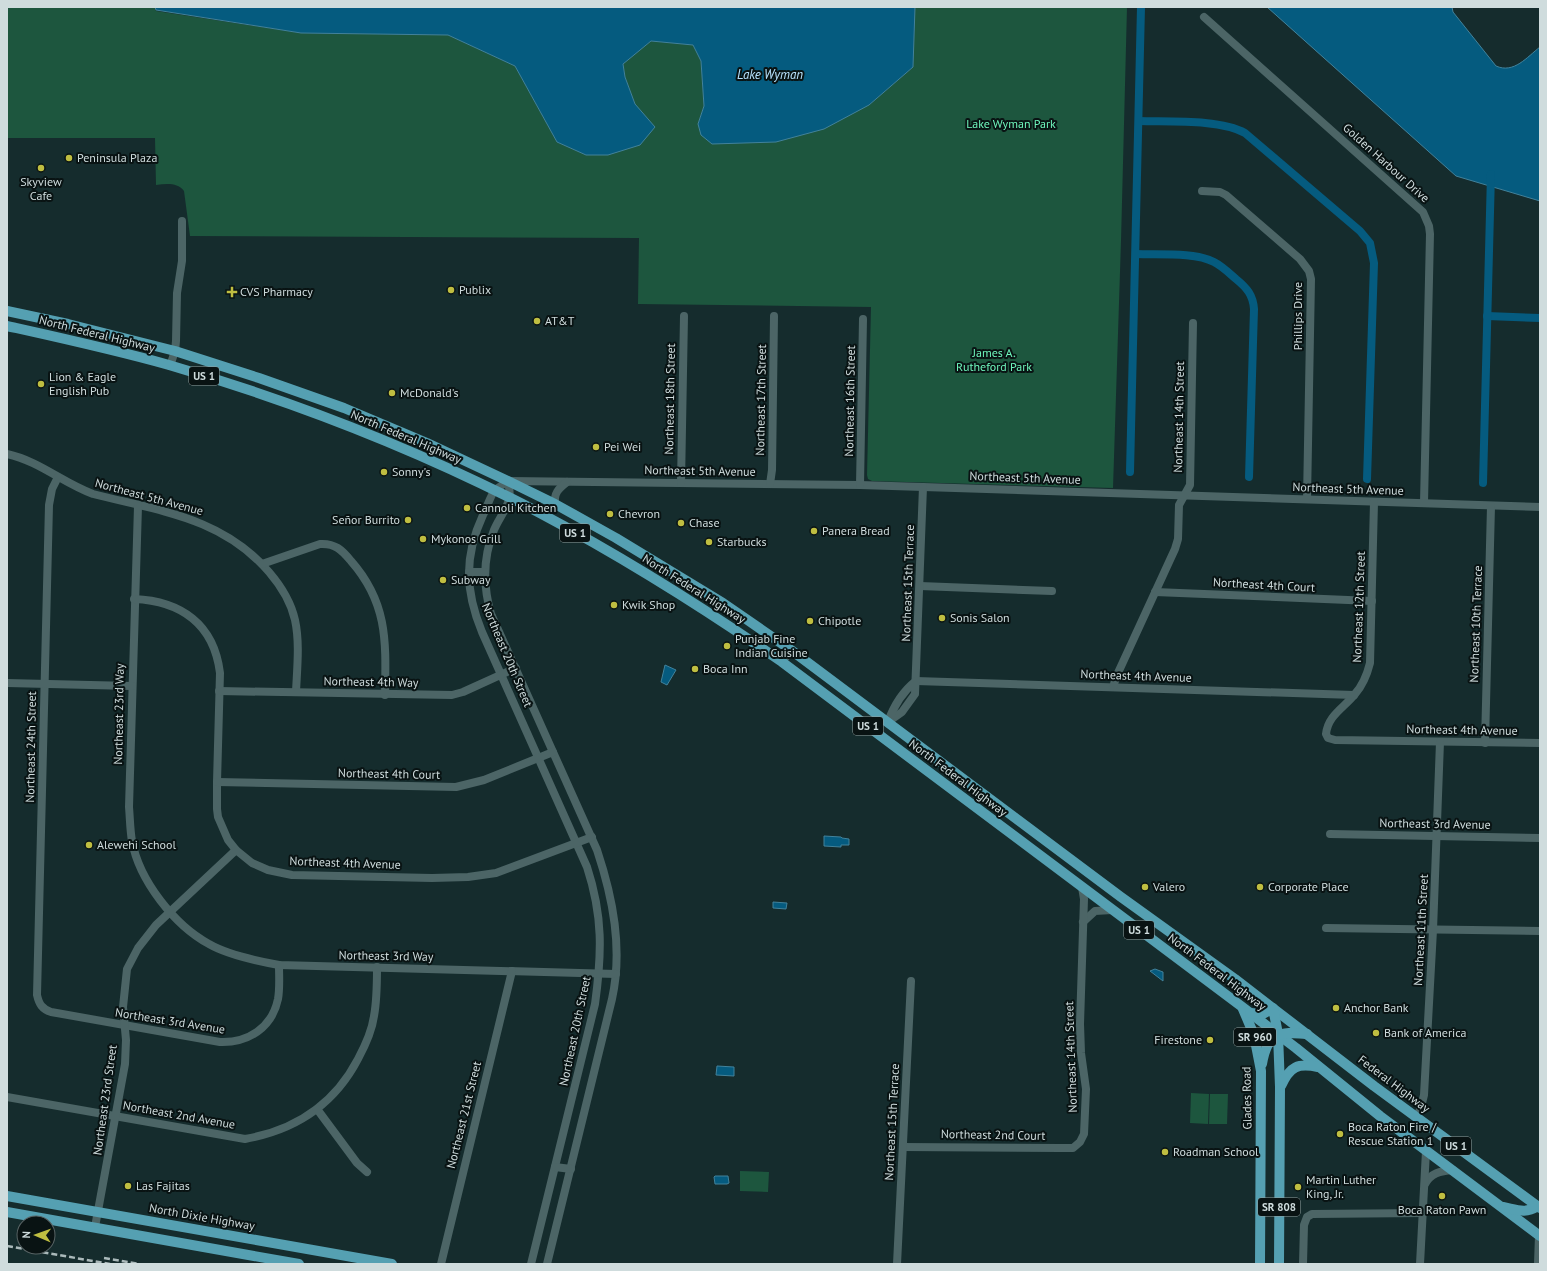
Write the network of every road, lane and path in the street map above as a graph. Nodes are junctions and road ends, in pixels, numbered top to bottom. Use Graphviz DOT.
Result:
graph roads {
  1 [pos="1204,17"];
  2 [pos="1202,191"];
  3 [pos="182,221"];
  4 [pos="7,311"];
  5 [pos="684,316"];
  6 [pos="774,316"];
  7 [pos="863,319"];
  8 [pos="1193,323"];
  9 [pos="7,326"];
  10 [pos="175,351"];
  11 [pos="219,365"];
  12 [pos="170,366"];
  13 [pos="200,375"];
  14 [pos="7,454"];
  15 [pos="58,477"];
  16 [pos="508,481"];
  17 [pos="567,482"];
  18 [pos="681,483"];
  19 [pos="770,484"];
  20 [pos="860,485"];
  21 [pos="923,487"];
  22 [pos="495,490"];
  23 [pos="1184,495"];
  24 [pos="510,498"];
  25 [pos="1307,500"];
  26 [pos="1374,502"];
  27 [pos="555,504"];
  28 [pos="1424,504"];
  29 [pos="138,506"];
  30 [pos="1491,506"];
  31 [pos="1540,507"];
  32 [pos="648,557"];
  33 [pos="262,564"];
  34 [pos="640,569"];
  35 [pos="469,572"];
  36 [pos="485,572"];
  37 [pos="920,586"];
  38 [pos="1052,591"];
  39 [pos="1155,592"];
  40 [pos="134,599"];
  41 [pos="1372,601"];
  42 [pos="723,603"];
  43 [pos="695,604"];
  44 [pos="791,650"];
  45 [pos="782,662"];
  46 [pos="516,668"];
  47 [pos="501,675"];
  48 [pos="916,681"];
  49 [pos="7,683"];
  50 [pos="44,684"];
  51 [pos="132,686"];
  52 [pos="1113,687"];
  53 [pos="220,691"];
  54 [pos="296,692"];
  55 [pos="385,695"];
  56 [pos="1354,695"];
  57 [pos="859,720"];
  58 [pos="888,722"];
  59 [pos="880,736"];
  60 [pos="909,738"];
  61 [pos="1335,740"];
  62 [pos="1440,742"];
  63 [pos="1484,743"];
  64 [pos="1540,743"];
  65 [pos="554,752"];
  66 [pos="539,758"];
  67 [pos="217,782"];
  68 [pos="1330,834"];
  69 [pos="1436,836"];
  70 [pos="592,837"];
  71 [pos="1540,838"];
  72 [pos="576,842"];
  73 [pos="236,850"];
  74 [pos="1082,886"];
  75 [pos="1121,897"];
  76 [pos="1100,900"];
  77 [pos="1112,910"];
  78 [pos="170,912"];
  79 [pos="1083,922"];
  80 [pos="1326,928"];
  81 [pos="1433,930"];
  82 [pos="1540,931"];
  83 [pos="279,965"];
  84 [pos="377,967"];
  85 [pos="512,971"];
  86 [pos="600,974"];
  87 [pos="616,974"];
  88 [pos="1235,979"];
  89 [pos="911,981"];
  90 [pos="1241,1006"];
  91 [pos="1273,1008"];
  92 [pos="51,1012"];
  93 [pos="1250,1013"];
  94 [pos="124,1026"];
  95 [pos="1278,1034"];
  96 [pos="1307,1034"];
  97 [pos="1318,1067"];
  98 [pos="1261,1071"];
  99 [pos="1280,1087"];
  100 [pos="7,1097"];
  101 [pos="317,1109"];
  102 [pos="116,1116"];
  103 [pos="1417,1117"];
  104 [pos="1080,1142"];
  105 [pos="903,1146"];
  106 [pos="1426,1151"];
  107 [pos="555,1167"];
  108 [pos="572,1169"];
  109 [pos="1452,1170"];
  110 [pos="367,1172"];
  111 [pos="1424,1185"];
  112 [pos="7,1196"];
  113 [pos="1500,1206"];
  114 [pos="1539,1207"];
  115 [pos="7,1212"];
  116 [pos="98,1212"];
  117 [pos="1422,1213"];
  118 [pos="95,1227"];
  119 [pos="1540,1235"];
  120 [pos="299,1248"];
  121 [pos="1540,1260"];
  122 [pos="298,1264"];
  123 [pos="392,1264"];
  124 [pos="441,1264"];
  125 [pos="531,1264"];
  126 [pos="547,1264"];
  127 [pos="898,1264"];
  128 [pos="1260,1264"];
  129 [pos="1279,1264"];
  130 [pos="1303,1264"];
  131 [pos="1420,1264"];
  132 [pos="1538,1264"];
  1 -- 28 [label="street, Golden Harbour Drive"];
  2 -- 25 [label="street, Phillips Drive"];
  3 -- 10 [label="street"];
  4 -- 10 [label="main road, North Federal Highway / US 1"];
  5 -- 18 [label="street, Northeast 18th Street"];
  6 -- 19 [label="street, Northeast 17th Street"];
  7 -- 20 [label="street, Northeast 16th Street"];
  8 -- 23 [label="street, Northeast 14th Street"];
  9 -- 12 [label="main road, North Federal Highway / US 1"];
  10 -- 11 [label="main road, North Federal Highway / US 1"];
  10 -- 12 [label="street"];
  11 -- 13 [label="main road"];
  11 -- 16 [label="main road, North Federal Highway / US 1"];
  12 -- 13 [label="main road, North Federal Highway / US 1"];
  13 -- 22 [label="main road, North Federal Highway / US 1"];
  14 -- 15 [label="street, Northeast 5th Avenue"];
  15 -- 29 [label="street, Northeast 5th Avenue"];
  15 -- 50 [label="street, Northeast 24th Street"];
  16 -- 17 [label="street, Northeast 5th Avenue"];
  16 -- 22 [label="street"];
  16 -- 24 [label="street"];
  16 -- 27 [label="main road, North Federal Highway / US 1"];
  17 -- 18 [label="street, Northeast 5th Avenue"];
  17 -- 27 [label="street"];
  18 -- 19 [label="street, Northeast 5th Avenue"];
  19 -- 20 [label="street, Northeast 5th Avenue"];
  20 -- 21 [label="street, Northeast 5th Avenue"];
  21 -- 23 [label="street, Northeast 5th Avenue"];
  21 -- 37 [label="street, Northeast 15th Terrace"];
  22 -- 24 [label="main road, North Federal Highway / US 1"];
  22 -- 35 [label="street, Northeast 20th Street"];
  23 -- 25 [label="street, Northeast 5th Avenue"];
  23 -- 39 [label="street, Northeast 14th Street"];
  24 -- 34 [label="main road, North Federal Highway / US 1"];
  24 -- 36 [label="street, Northeast 20th Street"];
  25 -- 26 [label="street, Northeast 5th Avenue"];
  26 -- 28 [label="street, Northeast 5th Avenue"];
  26 -- 41 [label="street, Northeast 12th Street"];
  27 -- 32 [label="main road, North Federal Highway / US 1"];
  28 -- 30 [label="street, Northeast 5th Avenue"];
  29 -- 33 [label="street, Northeast 5th Avenue"];
  29 -- 40 [label="street, Northeast 23rd Way"];
  30 -- 31 [label="street, Northeast 5th Avenue"];
  30 -- 63 [label="street, Northeast 10th Terrace"];
  32 -- 34 [label="main road"];
  32 -- 42 [label="main road, North Federal Highway / US 1"];
  33 -- 54 [label="street, Northeast 5th Avenue"];
  33 -- 55 [label="street"];
  34 -- 43 [label="main road, North Federal Highway / US 1"];
  35 -- 36 [label="street"];
  35 -- 47 [label="street, Northeast 20th Street"];
  36 -- 46 [label="street, Northeast 20th Street"];
  37 -- 38 [label="street"];
  37 -- 48 [label="street, Northeast 15th Terrace"];
  39 -- 41 [label="street, Northeast 4th Court"];
  39 -- 52 [label="street, Northeast 14th Street"];
  40 -- 51 [label="street, Northeast 23rd Way"];
  40 -- 53 [label="street, Northeast 4th Avenue"];
  41 -- 56 [label="street, Northeast 12th Street"];
  42 -- 43 [label="main road"];
  42 -- 44 [label="main road, North Federal Highway / US 1"];
  43 -- 45 [label="main road, North Federal Highway / US 1"];
  44 -- 45 [label="street"];
  44 -- 58 [label="main road, North Federal Highway / US 1"];
  45 -- 57 [label="main road, North Federal Highway / US 1"];
  46 -- 47 [label="street, Northeast 4th Way"];
  46 -- 65 [label="street, Northeast 20th Street"];
  47 -- 55 [label="street, Northeast 4th Way"];
  47 -- 66 [label="street, Northeast 20th Street"];
  48 -- 52 [label="street, Northeast 4th Avenue"];
  48 -- 58 [label="street, Northeast 15th Terrace"];
  49 -- 50 [label="street"];
  50 -- 51 [label="street"];
  50 -- 92 [label="street, Northeast 24th Street"];
  51 -- 78 [label="street, Northeast 23rd Way"];
  52 -- 56 [label="street, Northeast 4th Avenue"];
  53 -- 54 [label="street, Northeast 4th Way"];
  53 -- 67 [label="street, Northeast 4th Avenue"];
  54 -- 55 [label="street, Northeast 4th Way"];
  56 -- 61 [label="street, Northeast 12th Street"];
  57 -- 58 [label="main road"];
  57 -- 59 [label="main road, North Federal Highway / US 1"];
  58 -- 60 [label="main road, North Federal Highway / US 1"];
  59 -- 60 [label="main road"];
  59 -- 74 [label="main road, North Federal Highway / US 1"];
  60 -- 75 [label="main road, North Federal Highway / US 1"];
  61 -- 62 [label="street, Northeast 4th Avenue"];
  62 -- 63 [label="street, Northeast 4th Avenue"];
  62 -- 69 [label="street, Northeast 11th Street"];
  63 -- 64 [label="street, Northeast 4th Avenue"];
  65 -- 66 [label="street, Northeast 4th Court"];
  65 -- 70 [label="street, Northeast 20th Street"];
  66 -- 67 [label="street, Northeast 4th Court"];
  66 -- 72 [label="street, Northeast 20th Street"];
  67 -- 73 [label="street, Northeast 4th Avenue"];
  68 -- 69 [label="street, Northeast 3rd Avenue"];
  69 -- 71 [label="street, Northeast 3rd Avenue"];
  69 -- 81 [label="street, Northeast 11th Street"];
  70 -- 72 [label="street, Northeast 4th Avenue"];
  70 -- 87 [label="street, Northeast 20th Street"];
  72 -- 73 [label="street, Northeast 4th Avenue"];
  72 -- 86 [label="street, Northeast 20th Street"];
  73 -- 78 [label="street, Northeast 23rd Street"];
  74 -- 76 [label="main road, North Federal Highway / US 1"];
  74 -- 79 [label="street, Northeast 14th Street"];
  75 -- 76 [label="main road"];
  75 -- 88 [label="main road, North Federal Highway / US 1"];
  76 -- 77 [label="main road, North Federal Highway / US 1"];
  77 -- 79 [label="street"];
  77 -- 90 [label="main road, North Federal Highway / US 1"];
  78 -- 83 [label="street, Northeast 3rd Way"];
  78 -- 94 [label="street, Northeast 23rd Street"];
  79 -- 104 [label="street, Northeast 14th Street"];
  80 -- 81 [label="street"];
  81 -- 82 [label="street"];
  81 -- 103 [label="street, Northeast 11th Street"];
  83 -- 84 [label="street, Northeast 3rd Way"];
  83 -- 94 [label="street, Northeast 3rd Avenue"];
  84 -- 85 [label="street, Northeast 3rd Way"];
  84 -- 101 [label="street, Northeast 2nd Avenue"];
  85 -- 86 [label="street, Northeast 3rd Way"];
  85 -- 124 [label="street, Northeast 21st Street"];
  86 -- 87 [label="street, Northeast 3rd Way"];
  86 -- 107 [label="street, Northeast 20th Street"];
  87 -- 108 [label="street, Northeast 20th Street"];
  88 -- 91 [label="main road, Federal Highway / US 1"];
  89 -- 105 [label="street, Northeast 15th Terrace"];
  90 -- 93 [label="main road, North Federal Highway / US 1"];
  90 -- 98 [label="main road, Glades Road / SR 960"];
  91 -- 93 [label="main road"];
  91 -- 95 [label="main road, SR 808"];
  91 -- 96 [label="main road, Federal Highway / US 1"];
  92 -- 94 [label="street, Northeast 3rd Avenue"];
  93 -- 95 [label="main road, North Federal Highway / US 1"];
  94 -- 102 [label="street, Northeast 23rd Street"];
  95 -- 96 [label="main road"];
  95 -- 97 [label="main road, North Federal Highway / US 1"];
  95 -- 98 [label="main road"];
  95 -- 99 [label="main road, SR 808"];
  96 -- 103 [label="main road, Federal Highway / US 1"];
  97 -- 99 [label="main road"];
  97 -- 106 [label="main road, US 1"];
  98 -- 128 [label="main road, Glades Road / SR 960"];
  99 -- 129 [label="main road, SR 808"];
  100 -- 102 [label="street, Northeast 2nd Avenue"];
  101 -- 102 [label="street, Northeast 2nd Avenue"];
  101 -- 110 [label="street"];
  102 -- 116 [label="street, Northeast 23rd Street"];
  103 -- 114 [label="main road, Federal Highway / US 1"];
  104 -- 105 [label="street, Northeast 2nd Court"];
  105 -- 127 [label="street, Northeast 15th Terrace"];
  106 -- 109 [label="main road, US 1"];
  106 -- 111 [label="street"];
  107 -- 108 [label="street"];
  107 -- 125 [label="street, Northeast 20th Street"];
  108 -- 126 [label="street, Northeast 20th Street"];
  109 -- 111 [label="street"];
  109 -- 113 [label="main road, US 1"];
  111 -- 117 [label="street"];
  112 -- 116 [label="main road, North Dixie Highway"];
  113 -- 114 [label="main road"];
  113 -- 119 [label="main road, US 1"];
  115 -- 118 [label="main road"];
  116 -- 118 [label="street, Northeast 23rd Street"];
  116 -- 120 [label="main road, North Dixie Highway"];
  117 -- 130 [label="street"];
  117 -- 131 [label="street"];
  118 -- 122 [label="main road"];
  119 -- 132 [label="street"];
  120 -- 122 [label="main road"];
  120 -- 123 [label="main road, North Dixie Highway"];
  121 -- 132 [label="street"];
}
